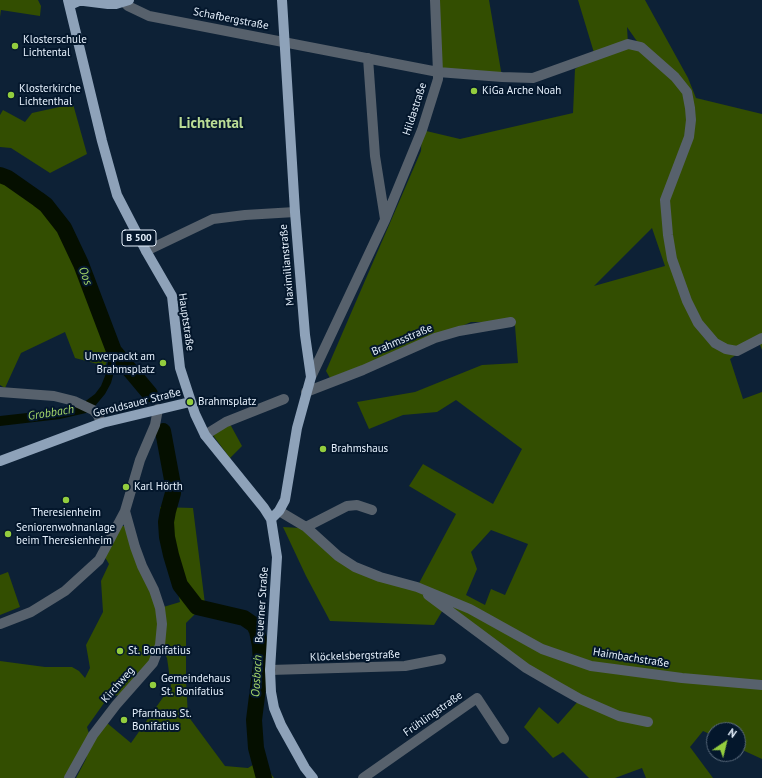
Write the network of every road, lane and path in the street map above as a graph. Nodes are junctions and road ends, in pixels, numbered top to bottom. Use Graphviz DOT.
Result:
graph roads {
  1 [pos="282,0"];
  2 [pos="435,0"];
  3 [pos="126,1"];
  4 [pos="69,2"];
  5 [pos="285,42"];
  6 [pos="368,58"];
  7 [pos="438,72"];
  8 [pos="295,212"];
  9 [pos="385,220"];
  10 [pos="146,251"];
  11 [pos="511,322"];
  12 [pos="762,338"];
  13 [pos="311,376"];
  14 [pos="0,392"];
  15 [pos="306,392"];
  16 [pos="284,399"];
  17 [pos="190,402"];
  18 [pos="158,409"];
  19 [pos="102,423"];
  20 [pos="205,435"];
  21 [pos="0,461"];
  22 [pos="372,510"];
  23 [pos="125,511"];
  24 [pos="279,512"];
  25 [pos="271,519"];
  26 [pos="306,527"];
  27 [pos="417,587"];
  28 [pos="0,624"];
  29 [pos="441,659"];
  30 [pos="270,670"];
  31 [pos="762,685"];
  32 [pos="648,722"];
  33 [pos="504,739"];
  34 [pos="70,778"];
  35 [pos="313,778"];
  36 [pos="363,778"];
  1 -- 5 [label="main road, Maximilianstraße"];
  2 -- 7 [label="street, Hildastraße"];
  3 -- 4 [label="main road, Schafbergstraße / B 500"];
  3 -- 5 [label="street, Schafbergstraße"];
  4 -- 10 [label="main road, Hauptstraße / B 500"];
  5 -- 6 [label="street, Schafbergstraße"];
  5 -- 8 [label="main road, Maximilianstraße"];
  6 -- 7 [label="street, Schafbergstraße"];
  6 -- 9 [label="street"];
  7 -- 9 [label="street, Hildastraße"];
  7 -- 12 [label="street, Schafbergstraße"];
  8 -- 10 [label="street"];
  8 -- 13 [label="main road, Maximilianstraße"];
  9 -- 13 [label="street, Hildastraße"];
  10 -- 17 [label="main road, Hauptstraße / B 500"];
  11 -- 15 [label="street, Brahmsstraße"];
  13 -- 15 [label="main road, Maximilianstraße"];
  14 -- 19 [label="street"];
  15 -- 24 [label="main road, Maximilianstraße"];
  16 -- 20 [label="street"];
  17 -- 18 [label="main road, Geroldsauer Straße"];
  17 -- 20 [label="main road, Hauptstraße"];
  18 -- 19 [label="main road, Geroldsauer Straße"];
  18 -- 23 [label="street"];
  19 -- 21 [label="main road, Geroldsauer Straße"];
  20 -- 25 [label="main road, Hauptstraße"];
  22 -- 26 [label="street"];
  23 -- 28 [label="street"];
  23 -- 34 [label="street, Kirchweg"];
  24 -- 25 [label="main road, Maximilianstraße"];
  24 -- 26 [label="street, Haimbachstraße"];
  25 -- 30 [label="main road, Beuerner Straße"];
  26 -- 27 [label="street, Haimbachstraße"];
  27 -- 31 [label="street, Haimbachstraße"];
  27 -- 32 [label="street, Haimbachstraße"];
  29 -- 30 [label="street, Klöckelsbergstraße"];
  30 -- 35 [label="main road, Beuerner Straße"];
  33 -- 36 [label="street, Frühlingstraße"];
}
